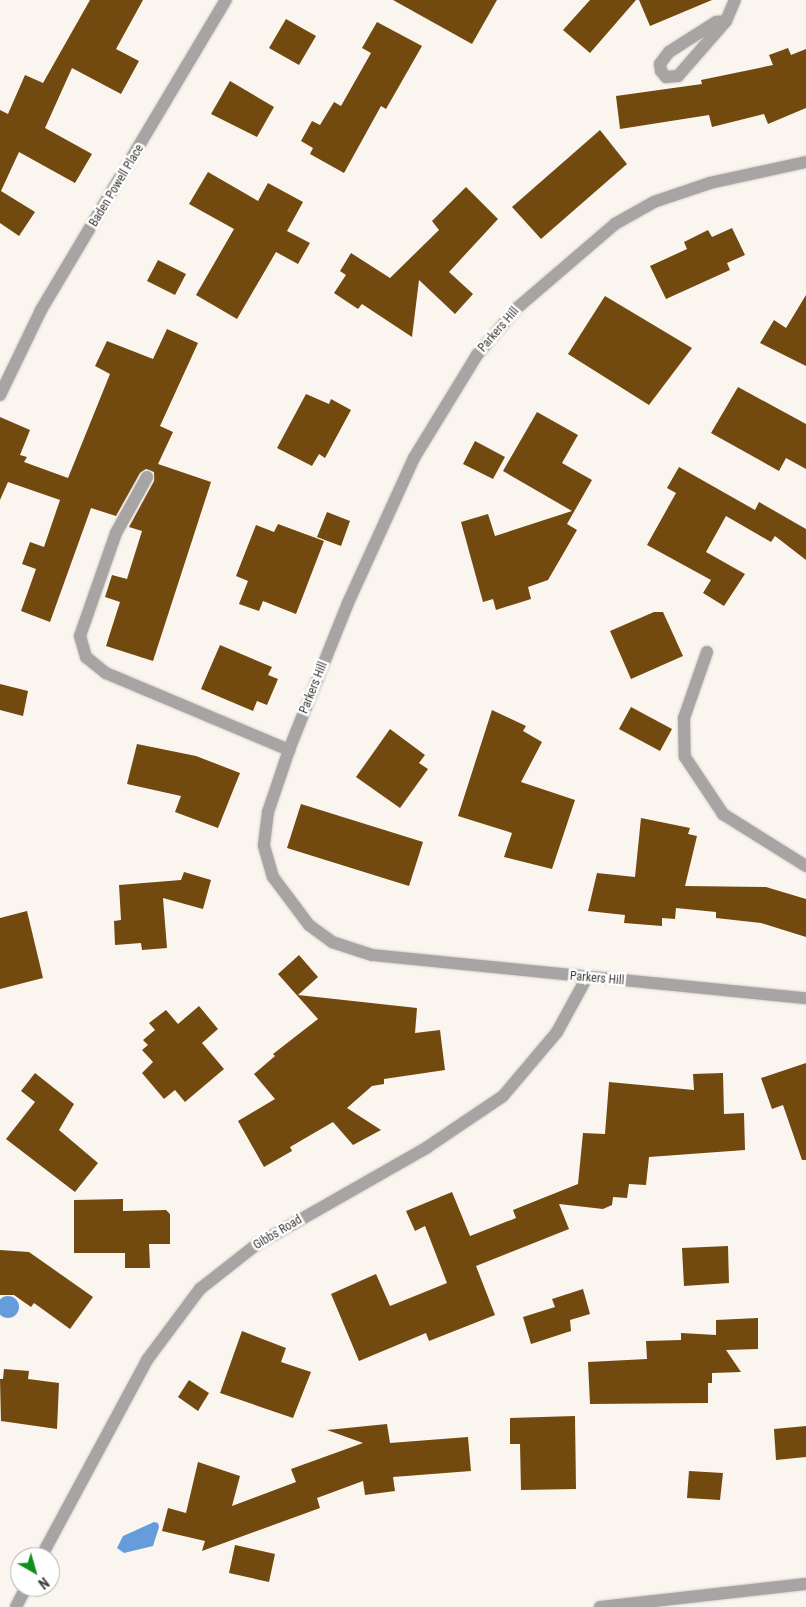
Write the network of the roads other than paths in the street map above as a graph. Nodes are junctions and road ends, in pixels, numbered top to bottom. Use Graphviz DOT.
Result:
graph roads {
  1 [pos="226,0"];
  2 [pos="735,0"];
  3 [pos="726,21"];
  4 [pos="806,162"];
  5 [pos="5,371"];
  6 [pos="0,394"];
  7 [pos="146,477"];
  8 [pos="708,652"];
  9 [pos="289,750"];
  10 [pos="806,866"];
  11 [pos="586,979"];
  12 [pos="806,998"];
  13 [pos="46,1547"];
  14 [pos="806,1584"];
  15 [pos="600,1607"];
  1 -- 5 [label="street, Baden Powell Place"];
  2 -- 3 [label="street"];
  3 -- 3 [label="street"];
  4 -- 9 [label="street, Parkers Hill"];
  5 -- 6 [label="street, Baden Powell Place"];
  7 -- 9 [label="street"];
  8 -- 10 [label="street"];
  9 -- 11 [label="street, Parkers Hill"];
  11 -- 12 [label="street, Parkers Hill"];
  11 -- 13 [label="street, Gibbs Road"];
  14 -- 15 [label="street"];
}
